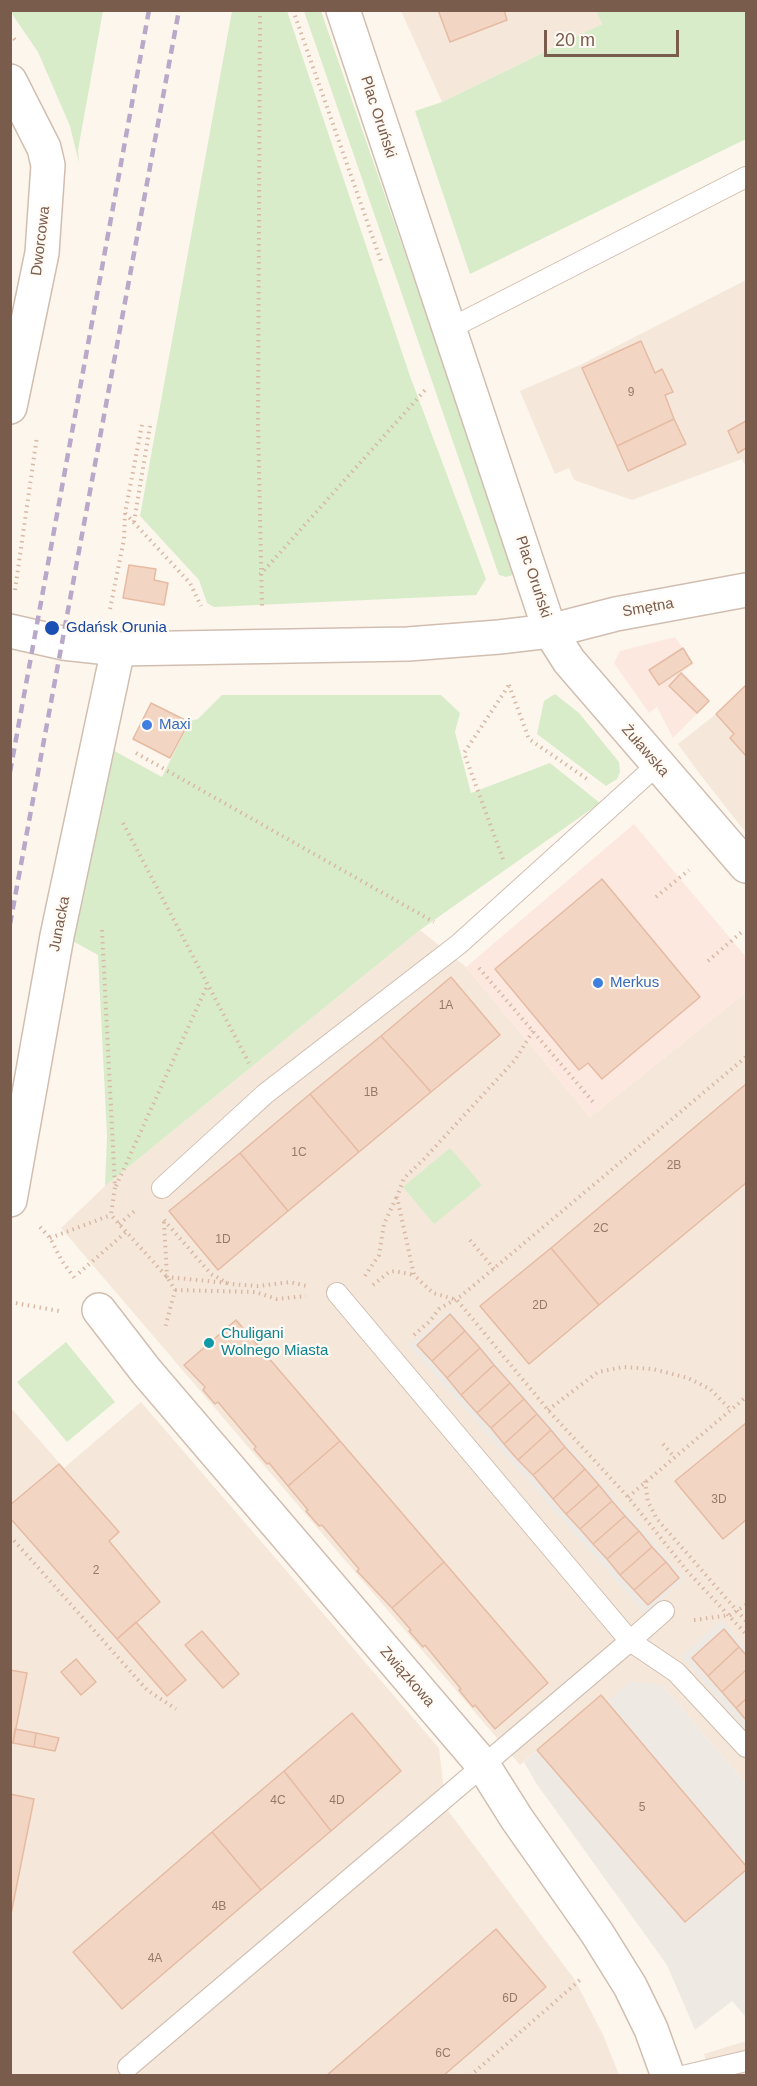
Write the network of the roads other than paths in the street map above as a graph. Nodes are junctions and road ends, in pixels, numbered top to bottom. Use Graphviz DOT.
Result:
graph roads {
  1 [pos="343,10"];
  2 [pos="10,81"];
  3 [pos="747,177"];
  4 [pos="449,328"];
  5 [pos="10,407"];
  6 [pos="747,590"];
  7 [pos="550,631"];
  8 [pos="10,632"];
  9 [pos="118,650"];
  10 [pos="657,765"];
  11 [pos="747,866"];
  12 [pos="162,1188"];
  13 [pos="10,1200"];
  14 [pos="337,1293"];
  15 [pos="99,1310"];
  16 [pos="664,1611"];
  17 [pos="630,1641"];
  18 [pos="747,1747"];
  19 [pos="483,1765"];
  20 [pos="747,2061"];
  21 [pos="128,2067"];
  22 [pos="668,2076"];
  23 [pos="684,2076"];
  1 -- 4 [label="street, Plac Oruński"];
  2 -- 5 [label="street, Dworcowa"];
  3 -- 4 [label="lane"];
  4 -- 7 [label="street, Plac Oruński"];
  6 -- 7 [label="street, Smętna"];
  7 -- 9 [label="street, Plac Oruński"];
  7 -- 10 [label="street, Żuławska"];
  8 -- 9 [label="street, Plac Oruński"];
  9 -- 13 [label="street, Junacka"];
  10 -- 11 [label="street, Żuławska"];
  10 -- 12 [label="lane"];
  14 -- 17 [label="lane"];
  15 -- 19 [label="street, Związkowa"];
  16 -- 17 [label="lane"];
  17 -- 18 [label="lane"];
  17 -- 19 [label="lane"];
  19 -- 21 [label="lane"];
  19 -- 22 [label="street, Związkowa"];
  20 -- 23 [label="lane"];
}
